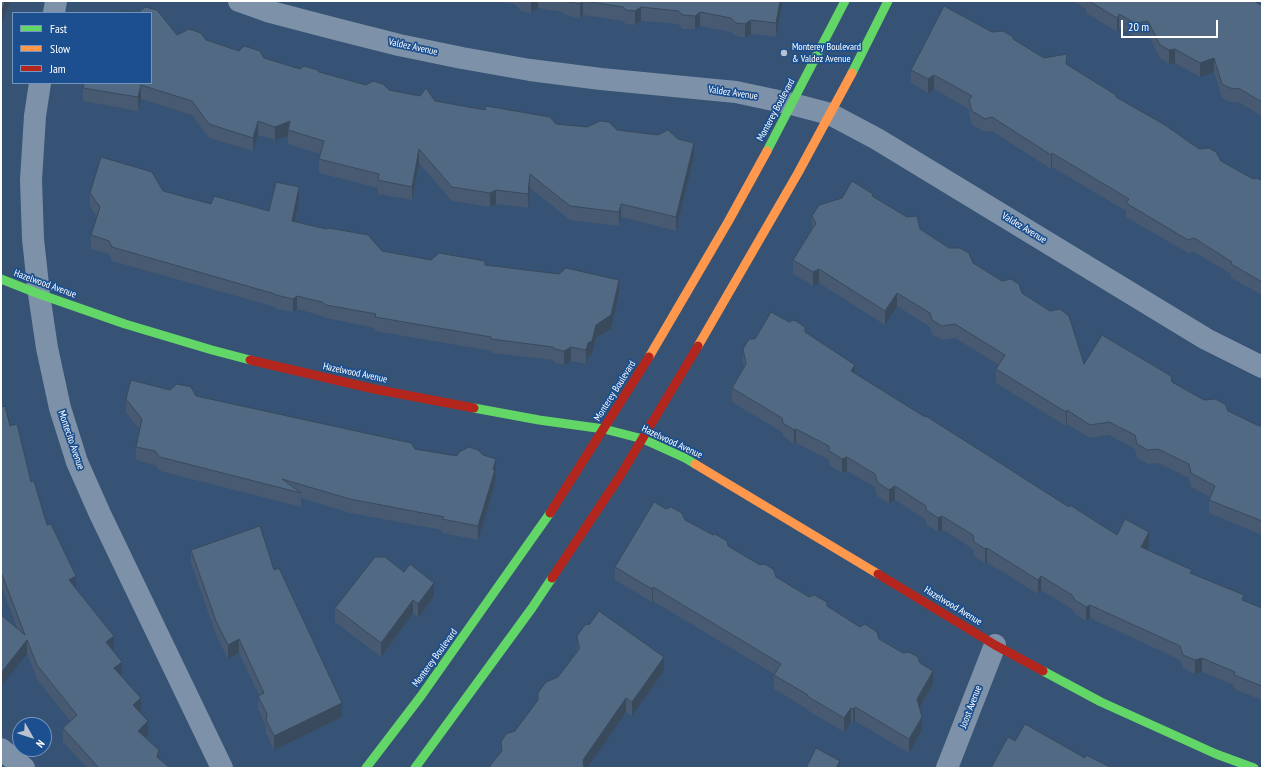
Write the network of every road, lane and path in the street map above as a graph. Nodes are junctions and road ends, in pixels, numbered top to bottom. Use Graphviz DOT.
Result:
graph roads {
  1 [pos="56,1"];
  2 [pos="239,1"];
  3 [pos="845,1"];
  4 [pos="888,1"];
  5 [pos="54,12"];
  6 [pos="40,84"];
  7 [pos="792,104"];
  8 [pos="830,114"];
  9 [pos="1,279"];
  10 [pos="39,294"];
  11 [pos="1262,367"];
  12 [pos="604,429"];
  13 [pos="643,439"];
  14 [pos="995,645"];
  15 [pos="1,749"];
  16 [pos="24,768"];
  17 [pos="222,768"];
  18 [pos="366,768"];
  19 [pos="415,768"];
  20 [pos="947,768"];
  21 [pos="1254,768"];
  1 -- 5 [label="street"];
  2 -- 7 [label="street, Valdez Avenue"];
  3 -- 7 [label="main road, Monterey Boulevard"];
  4 -- 8 [label="main road"];
  6 -- 10 [label="street, Montecito Avenue"];
  7 -- 8 [label="street, Valdez Avenue"];
  7 -- 12 [label="main road, Monterey Boulevard"];
  8 -- 11 [label="street, Valdez Avenue"];
  8 -- 13 [label="main road"];
  9 -- 10 [label="main road, Hazelwood Avenue"];
  10 -- 12 [label="main road, Hazelwood Avenue"];
  10 -- 17 [label="street, Montecito Avenue"];
  12 -- 13 [label="main road, Hazelwood Avenue"];
  12 -- 18 [label="main road, Monterey Boulevard"];
  13 -- 14 [label="main road, Hazelwood Avenue"];
  13 -- 19 [label="main road"];
  14 -- 20 [label="street, Joost Avenue"];
  14 -- 21 [label="main road, Hazelwood Avenue"];
  15 -- 16 [label="street"];
}
